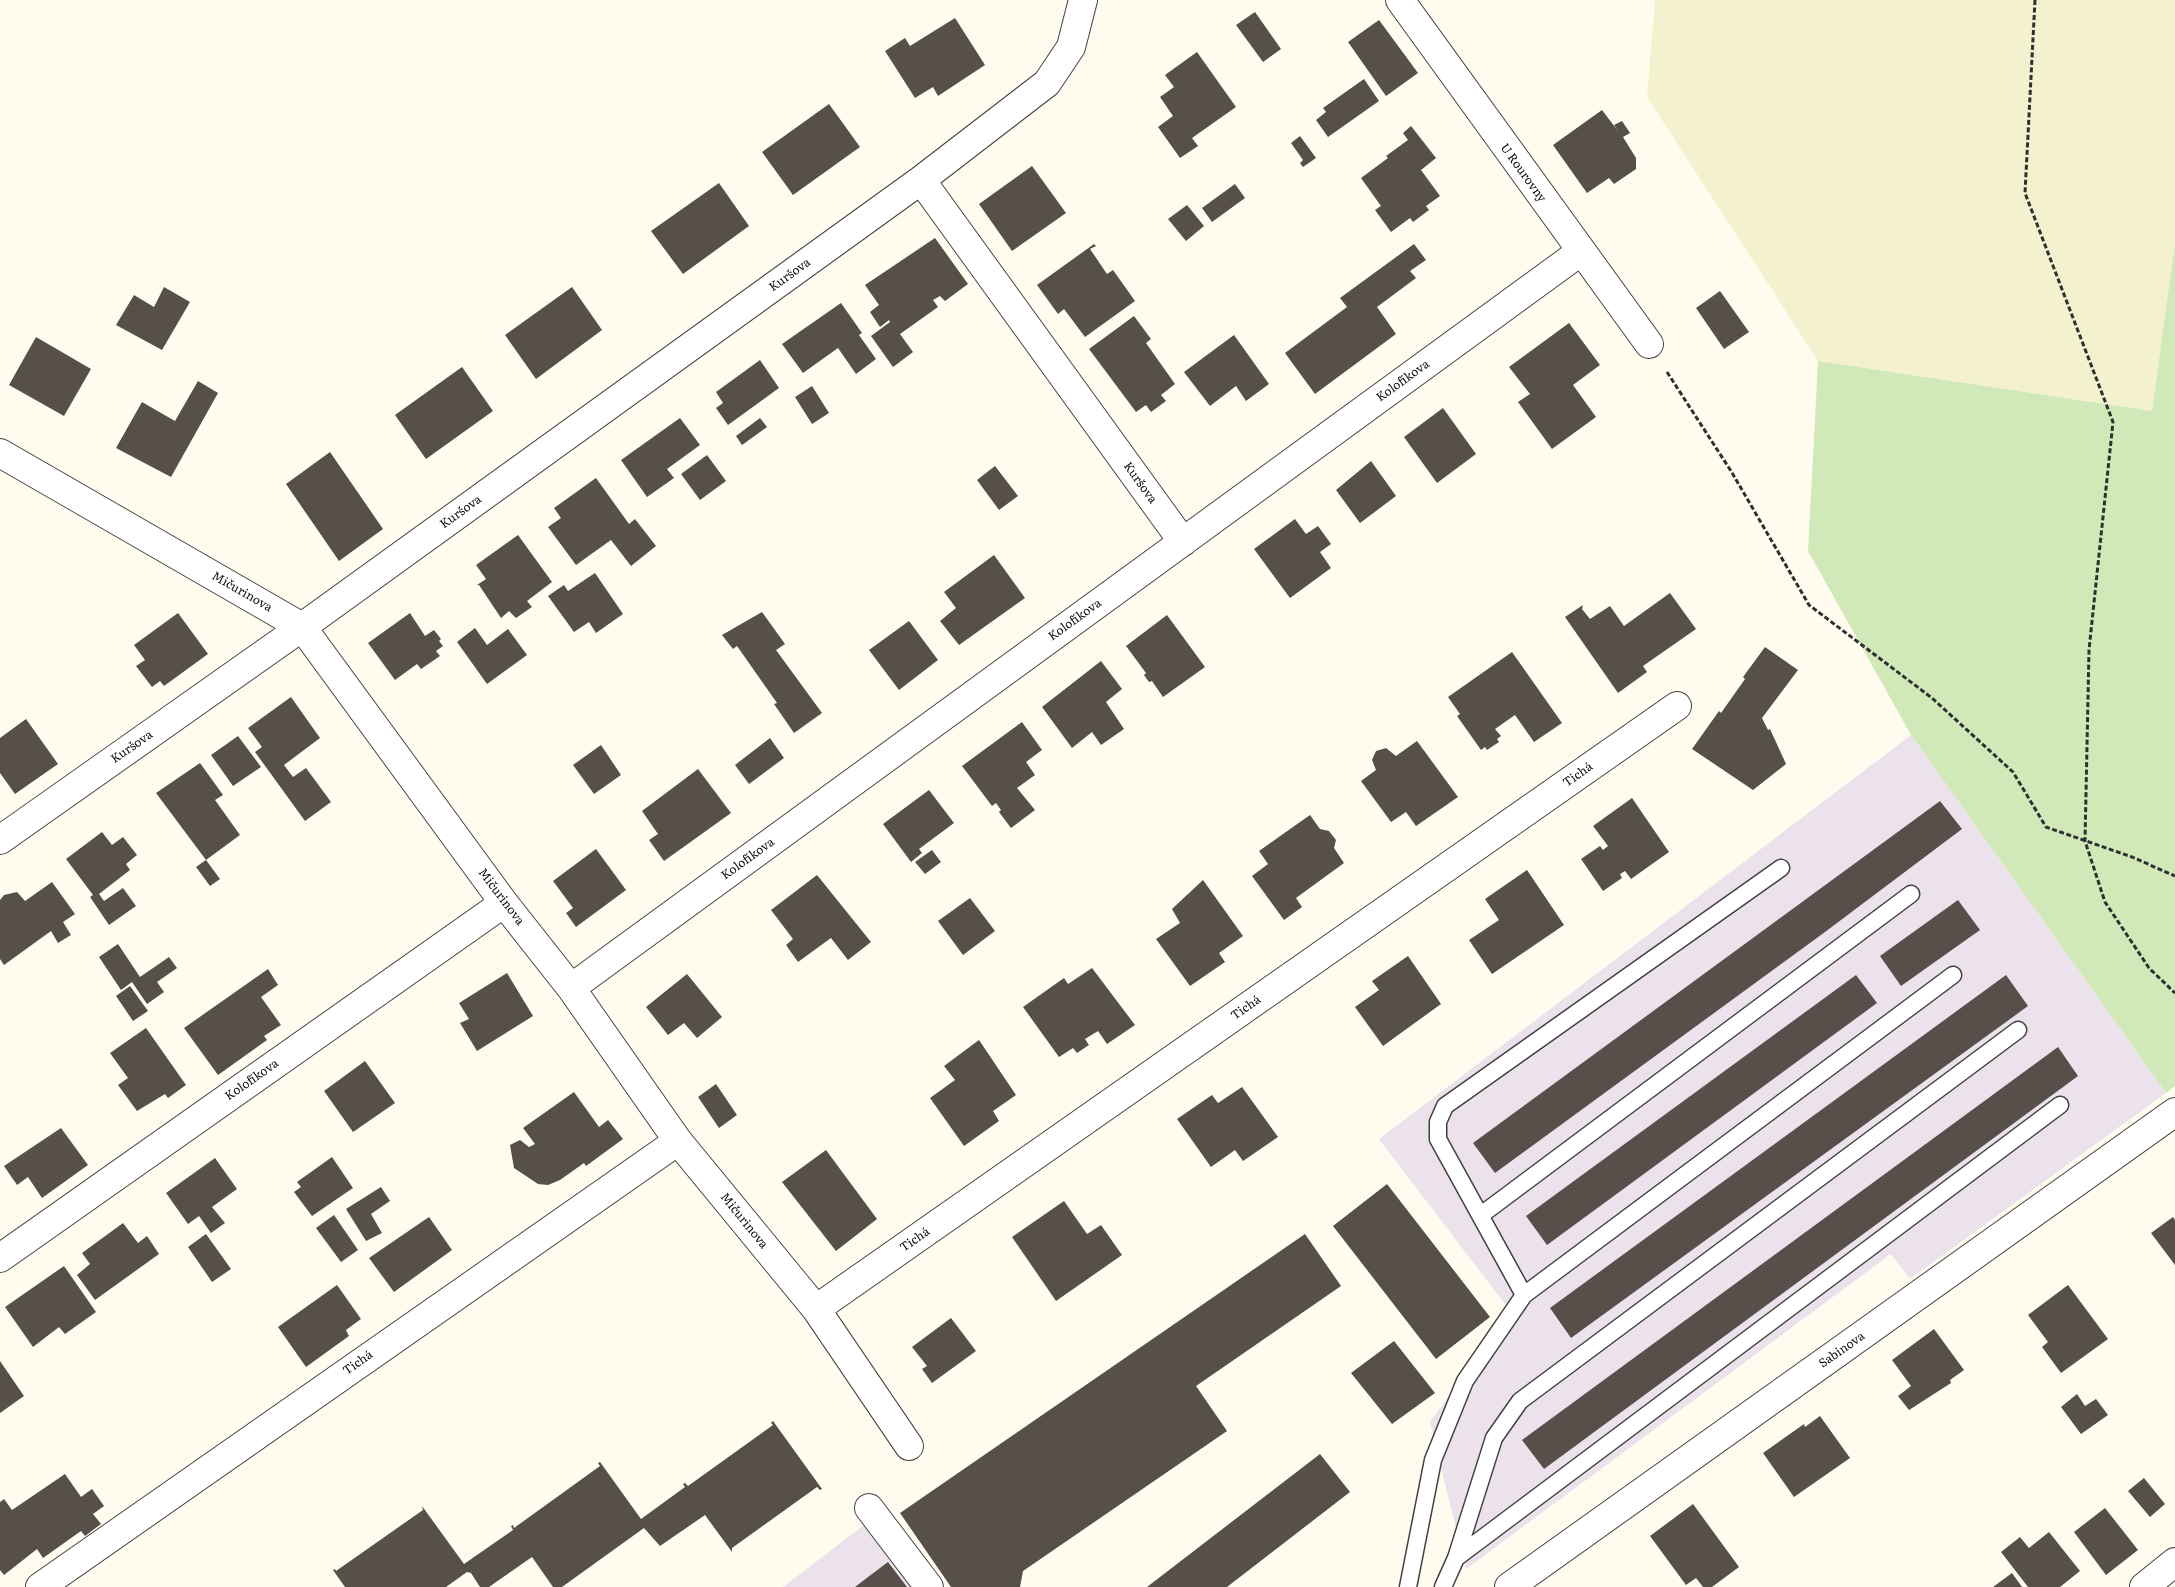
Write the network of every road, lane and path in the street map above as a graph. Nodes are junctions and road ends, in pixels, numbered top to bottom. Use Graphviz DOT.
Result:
graph roads {
  1 [pos="1083,0"];
  2 [pos="1400,0"];
  3 [pos="2036,0"];
  4 [pos="920,180"];
  5 [pos="1580,252"];
  6 [pos="1648,344"];
  7 [pos="0,453"];
  8 [pos="1183,542"];
  9 [pos="302,627"];
  10 [pos="1677,706"];
  11 [pos="0,840"];
  12 [pos="2085,841"];
  13 [pos="1782,868"];
  14 [pos="2175,876"];
  15 [pos="1911,894"];
  16 [pos="504,902"];
  17 [pos="1953,975"];
  18 [pos="571,988"];
  19 [pos="2175,993"];
  20 [pos="2018,1030"];
  21 [pos="2060,1105"];
  22 [pos="2175,1112"];
  23 [pos="678,1141"];
  24 [pos="1481,1215"];
  25 [pos="0,1258"];
  26 [pos="1524,1295"];
  27 [pos="816,1309"];
  28 [pos="909,1446"];
  29 [pos="869,1508"];
  30 [pos="1456,1558"];
  31 [pos="2175,1562"];
  32 [pos="40,1587"];
  33 [pos="929,1587"];
  34 [pos="1408,1587"];
  35 [pos="1443,1587"];
  36 [pos="1509,1587"];
  37 [pos="2144,1587"];
  1 -- 4 [label="street, Kuršova"];
  2 -- 5 [label="street, U Rourovny"];
  3 -- 12 [label="path"];
  4 -- 8 [label="street, Kuršova"];
  4 -- 9 [label="street, Kuršova"];
  5 -- 6 [label="street, U Rourovny"];
  5 -- 8 [label="street, Kolofíkova"];
  6 -- 12 [label="path"];
  7 -- 9 [label="street, Mičurinova"];
  8 -- 18 [label="street, Kolofíkova"];
  9 -- 11 [label="street, Kuršova"];
  9 -- 16 [label="street, Mičurinova"];
  10 -- 27 [label="street, Tichá"];
  12 -- 14 [label="path"];
  12 -- 19 [label="path"];
  13 -- 24 [label="lane"];
  15 -- 24 [label="lane"];
  16 -- 18 [label="street, Mičurinova"];
  16 -- 25 [label="street, Kolofíkova"];
  17 -- 26 [label="lane"];
  18 -- 23 [label="street, Mičurinova"];
  20 -- 30 [label="lane"];
  21 -- 30 [label="lane"];
  22 -- 36 [label="street, Sabinova"];
  23 -- 27 [label="street, Mičurinova"];
  23 -- 32 [label="street, Tichá"];
  24 -- 26 [label="lane"];
  26 -- 34 [label="lane"];
  27 -- 28 [label="street, Mičurinova"];
  29 -- 33 [label="street"];
  30 -- 35 [label="lane"];
  31 -- 37 [label="street"];
}
